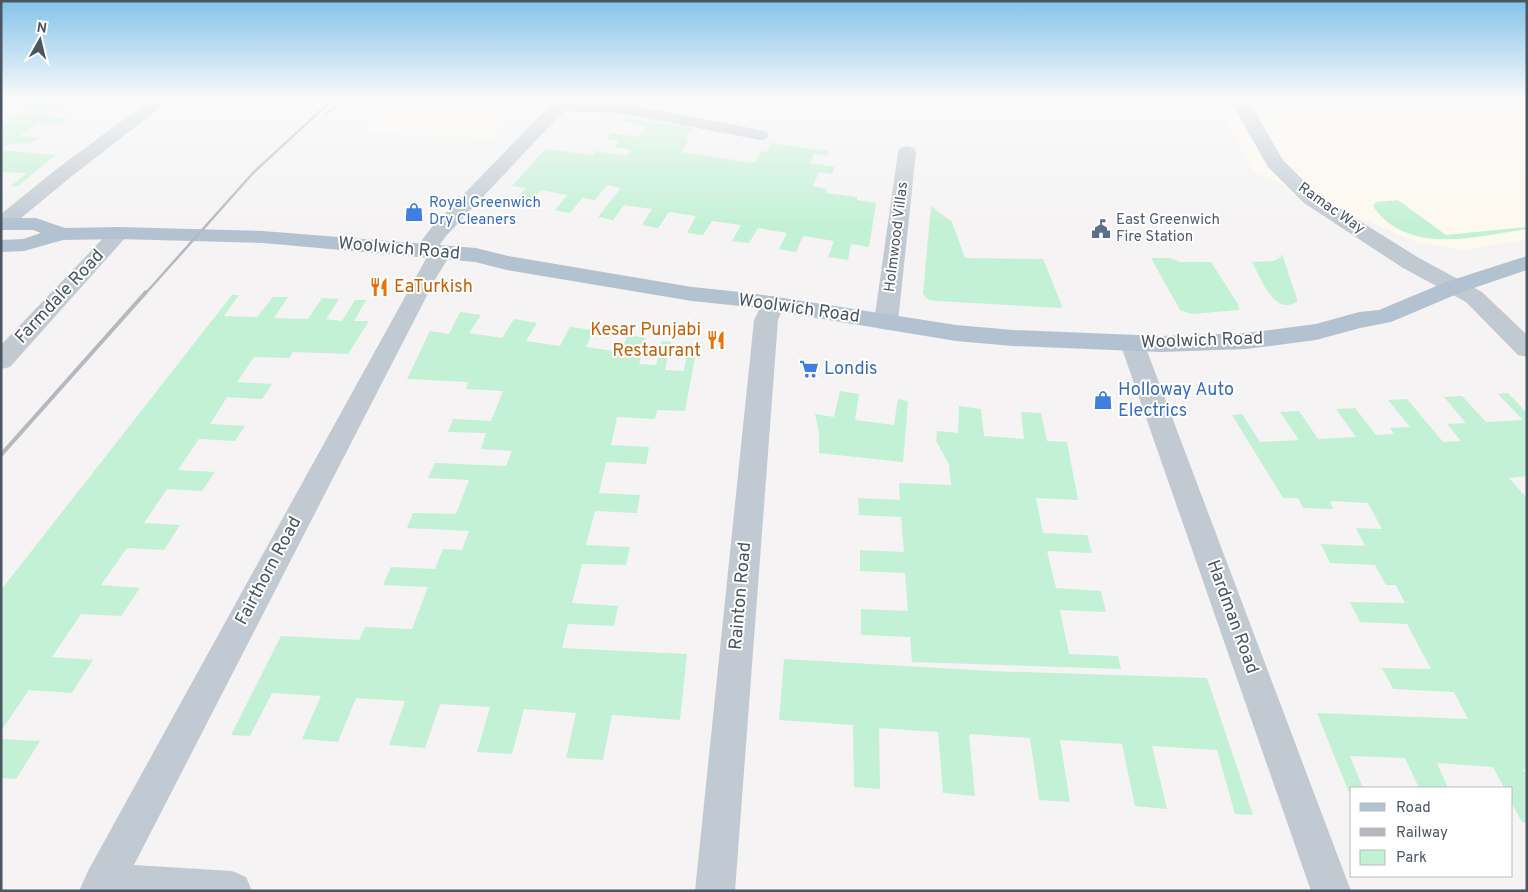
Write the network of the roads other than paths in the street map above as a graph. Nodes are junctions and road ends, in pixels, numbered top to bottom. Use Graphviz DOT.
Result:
graph roads {
  1 [pos="105,142"];
  2 [pos="524,142"];
  3 [pos="1263,142"];
  4 [pos="907,152"];
  5 [pos="2,224"];
  6 [pos="119,233"];
  7 [pos="62,234"];
  8 [pos="1,246"];
  9 [pos="433,251"];
  10 [pos="1527,263"];
  11 [pos="1454,286"];
  12 [pos="774,303"];
  13 [pos="886,322"];
  14 [pos="1132,343"];
  15 [pos="1527,350"];
  16 [pos="1,361"];
  17 [pos="101,887"];
  18 [pos="232,891"];
  19 [pos="715,891"];
  20 [pos="1331,891"];
  1 -- 5 [label="street"];
  2 -- 9 [label="street, Fairthorn Road"];
  3 -- 11 [label="street, Ramac Way"];
  4 -- 13 [label="street, Holmwood Villas"];
  5 -- 7 [label="main road, Woolwich Road"];
  6 -- 7 [label="main road, Woolwich Road"];
  6 -- 9 [label="main road, Woolwich Road"];
  6 -- 16 [label="street, Farmdale Road"];
  7 -- 8 [label="main road, Woolwich Road"];
  9 -- 12 [label="main road, Woolwich Road"];
  9 -- 17 [label="street, Fairthorn Road"];
  10 -- 11 [label="main road, Woolwich Road"];
  11 -- 14 [label="main road, Woolwich Road"];
  11 -- 15 [label="street, Ramac Way"];
  12 -- 13 [label="main road, Woolwich Road"];
  12 -- 19 [label="street, Rainton Road"];
  13 -- 14 [label="main road, Woolwich Road"];
  14 -- 20 [label="street, Hardman Road"];
  17 -- 18 [label="street"];
}
